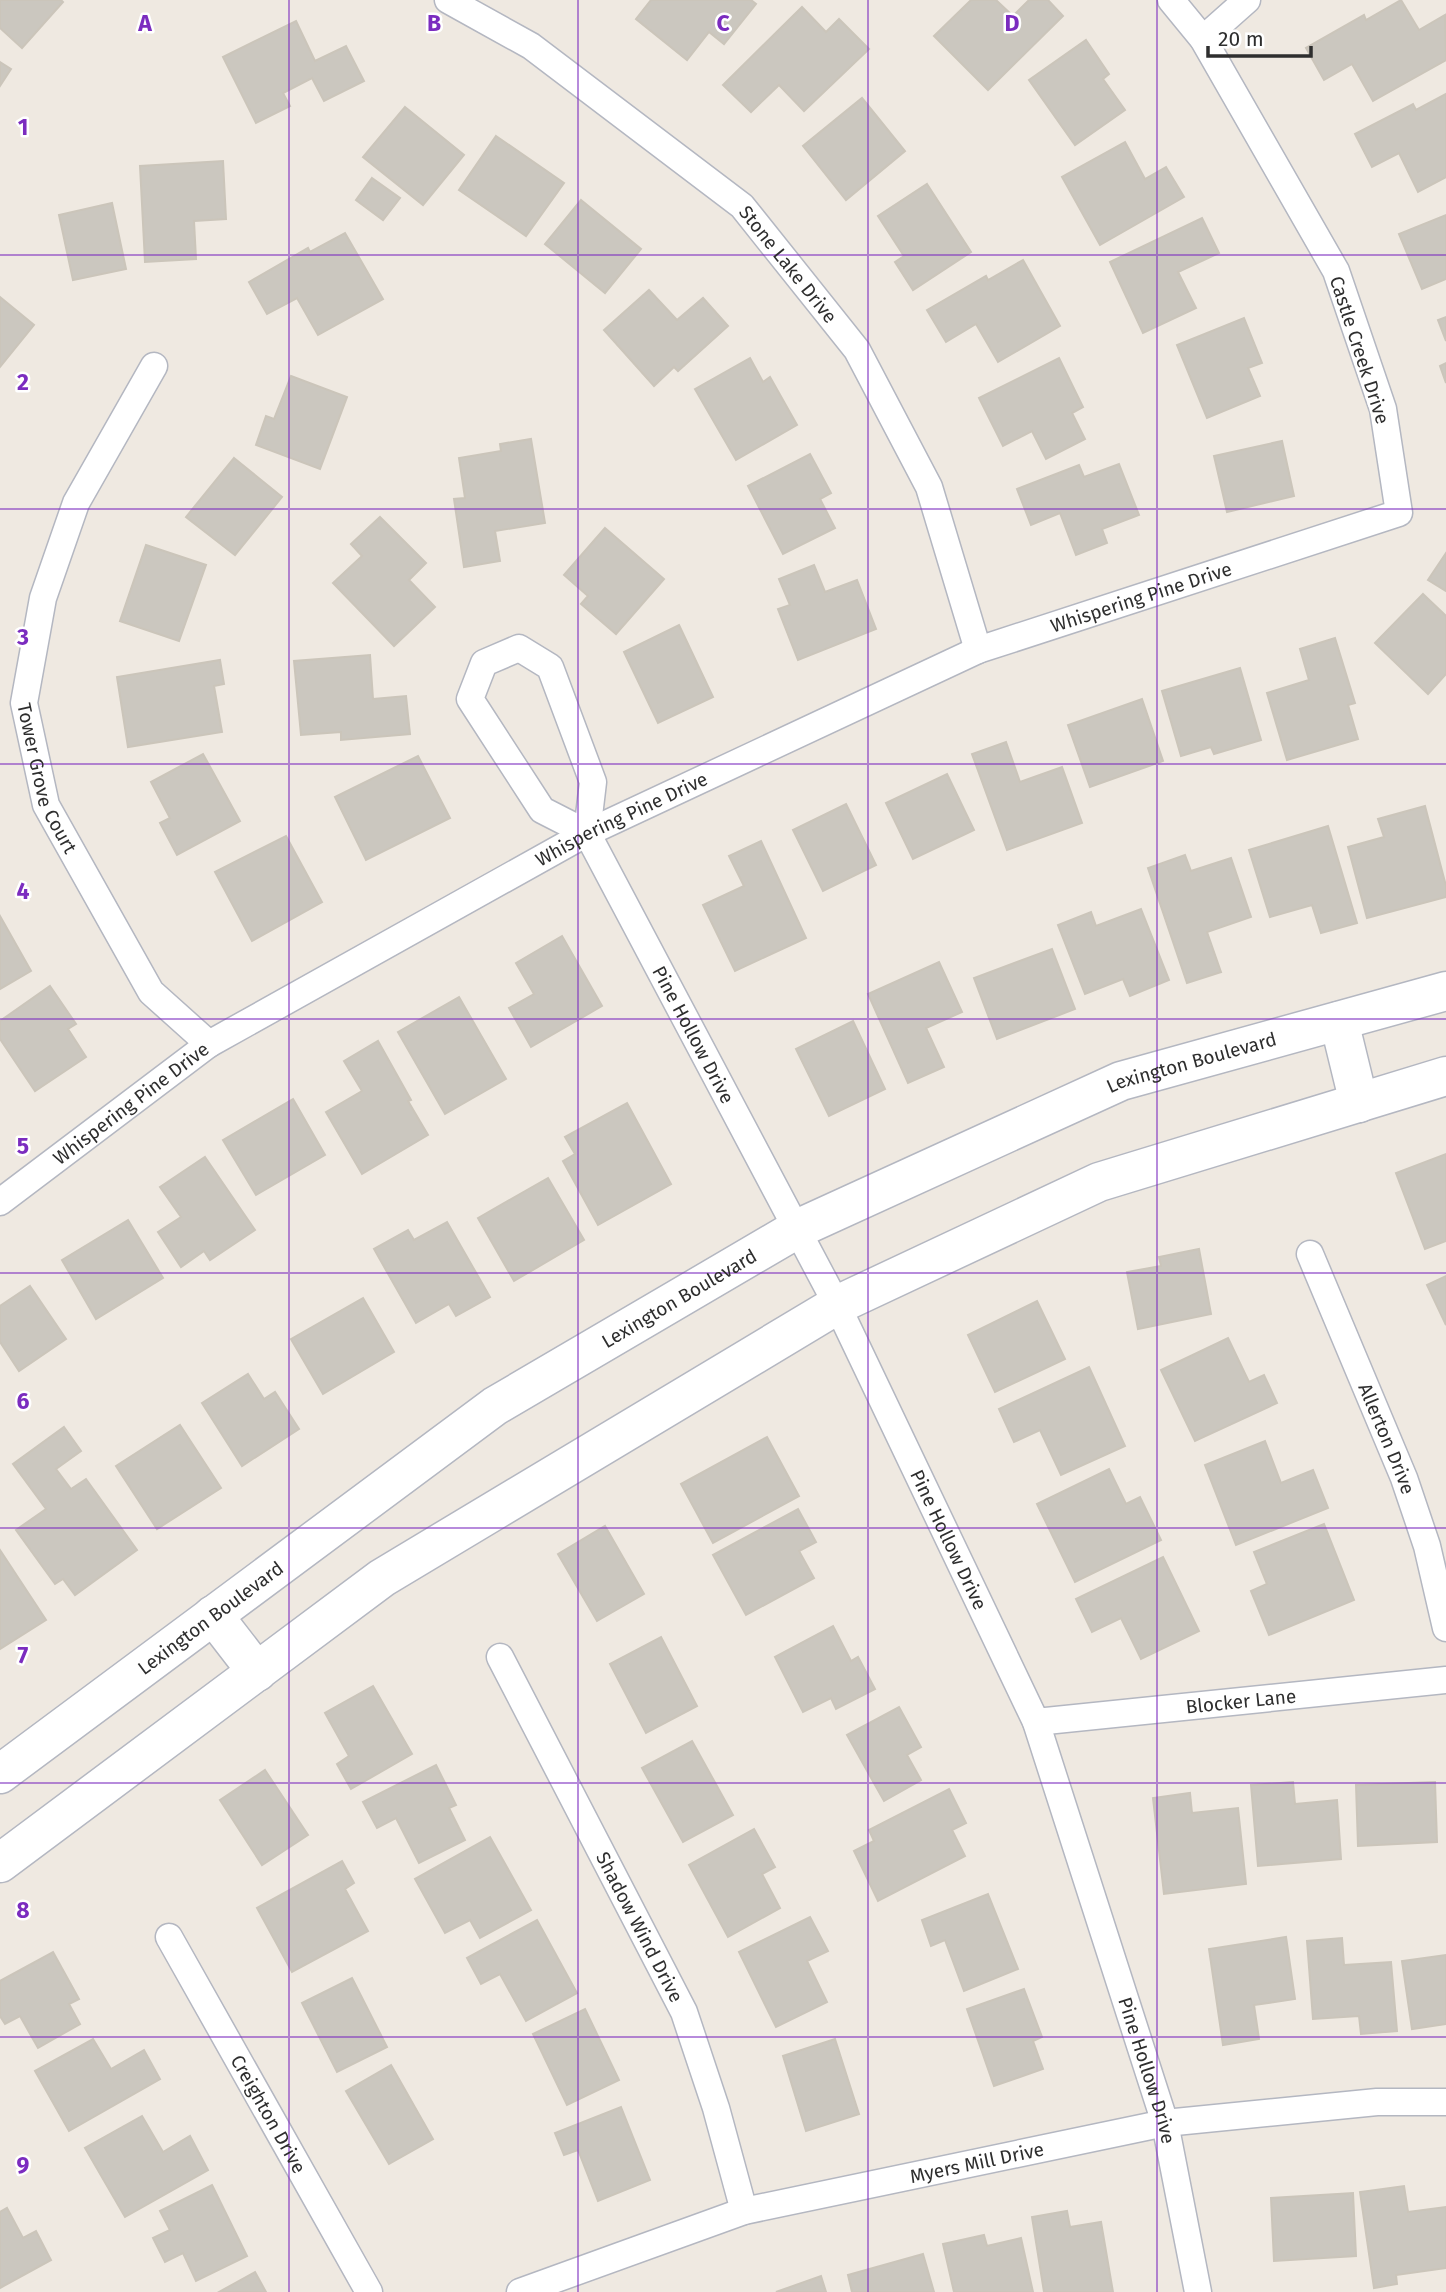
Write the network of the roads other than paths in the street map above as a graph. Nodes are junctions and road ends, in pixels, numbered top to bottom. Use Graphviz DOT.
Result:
graph roads {
  1 [pos="448,0"];
  2 [pos="1171,0"];
  3 [pos="1247,0"];
  4 [pos="1203,39"];
  5 [pos="154,366"];
  6 [pos="1298,546"];
  7 [pos="978,650"];
  8 [pos="587,833"];
  9 [pos="1446,991"];
  10 [pos="1339,1021"];
  11 [pos="209,1044"];
  12 [pos="1446,1076"];
  13 [pos="1359,1103"];
  14 [pos="0,1202"];
  15 [pos="797,1229"];
  16 [pos="1310,1254"];
  17 [pos="837,1305"];
  18 [pos="213,1615"];
  19 [pos="1446,1628"];
  20 [pos="500,1657"];
  21 [pos="257,1672"];
  22 [pos="1446,1680"];
  23 [pos="1036,1722"];
  24 [pos="0,1774"];
  25 [pos="0,1864"];
  26 [pos="169,1937"];
  27 [pos="1446,2102"];
  28 [pos="1165,2123"];
  29 [pos="744,2211"];
  30 [pos="369,2292"];
  31 [pos="520,2292"];
  32 [pos="1198,2292"];
  1 -- 7 [label="street, Stone Lake Drive"];
  2 -- 4 [label="street, Castle Creek Drive"];
  3 -- 4 [label="street"];
  4 -- 6 [label="street, Castle Creek Drive"];
  5 -- 11 [label="street, Tower Grove Court"];
  6 -- 7 [label="street, Whispering Pine Drive"];
  7 -- 8 [label="street, Whispering Pine Drive"];
  8 -- 8 [label="street"];
  8 -- 11 [label="street, Whispering Pine Drive"];
  8 -- 15 [label="street, Pine Hollow Drive"];
  9 -- 10 [label="street, Lexington Boulevard"];
  10 -- 13 [label="street"];
  10 -- 15 [label="street, Lexington Boulevard"];
  11 -- 14 [label="street, Whispering Pine Drive"];
  12 -- 13 [label="street"];
  13 -- 17 [label="street"];
  15 -- 17 [label="street, Pine Hollow Drive"];
  15 -- 18 [label="street, Lexington Boulevard"];
  16 -- 19 [label="street, Allerton Drive"];
  17 -- 21 [label="street"];
  17 -- 23 [label="street, Pine Hollow Drive"];
  18 -- 21 [label="street"];
  18 -- 24 [label="street, Lexington Boulevard"];
  20 -- 29 [label="street, Shadow Wind Drive"];
  21 -- 25 [label="street"];
  22 -- 23 [label="street, Blocker Lane"];
  23 -- 28 [label="street, Pine Hollow Drive"];
  26 -- 30 [label="street, Creighton Drive"];
  27 -- 28 [label="street, Myers Mill Drive"];
  28 -- 29 [label="street, Myers Mill Drive"];
  28 -- 32 [label="street, Pine Hollow Drive"];
  29 -- 31 [label="street, Myers Mill Drive"];
}
